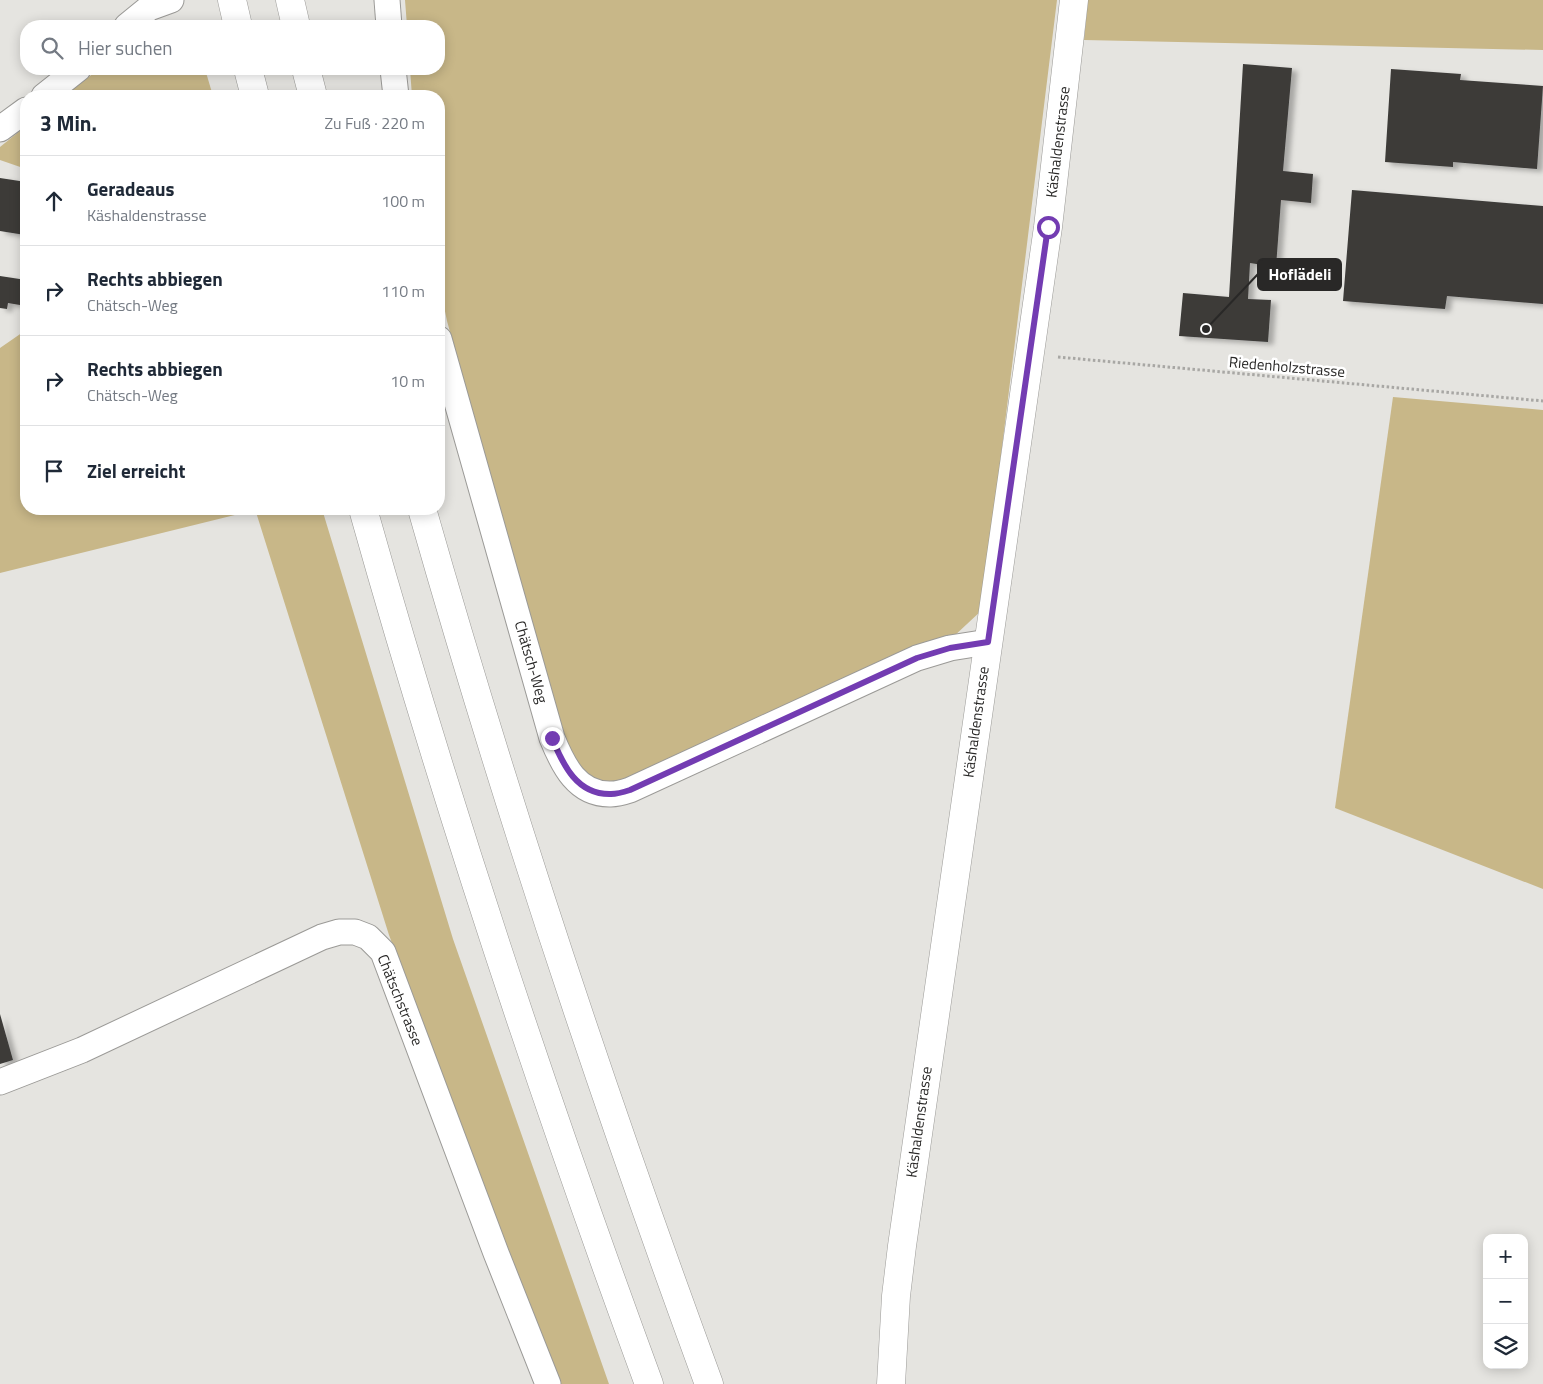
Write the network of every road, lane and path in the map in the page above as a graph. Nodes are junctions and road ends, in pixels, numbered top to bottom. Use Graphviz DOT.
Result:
graph roads {
  1 [pos="232,0"];
  2 [pos="290,0"];
  3 [pos="387,0"];
  4 [pos="1074,0"];
  5 [pos="168,1"];
  6 [pos="134,20"];
  7 [pos="237,20"];
  8 [pos="295,20"];
  9 [pos="389,20"];
  10 [pos="70,75"];
  11 [pos="250,75"];
  12 [pos="308,75"];
  13 [pos="394,75"];
  14 [pos="52,90"];
  15 [pos="253,90"];
  16 [pos="311,90"];
  17 [pos="395,90"];
  18 [pos="20,115"];
  19 [pos="0,130"];
  20 [pos="1029,354"];
  21 [pos="445,360"];
  22 [pos="1543,401"];
  23 [pos="365,515"];
  24 [pos="424,515"];
  25 [pos="988,642"];
  26 [pos="0,1082"];
  27 [pos="548,1384"];
  28 [pos="649,1384"];
  29 [pos="709,1384"];
  30 [pos="891,1384"];
  1 -- 7 [label="main road"];
  2 -- 8 [label="main road"];
  3 -- 9 [label="street"];
  4 -- 20 [label="main road, Käshaldenstrasse"];
  5 -- 6 [label="street"];
  10 -- 14 [label="street"];
  11 -- 15 [label="main road"];
  12 -- 16 [label="main road"];
  13 -- 17 [label="street"];
  18 -- 19 [label="street"];
  20 -- 22 [label="path, Riedenholzstrasse"];
  20 -- 25 [label="main road, Käshaldenstrasse"];
  21 -- 25 [label="street, Chätsch-Weg"];
  23 -- 28 [label="main road"];
  24 -- 29 [label="main road"];
  25 -- 30 [label="main road, Käshaldenstrasse"];
  26 -- 27 [label="street, Chätschstrasse"];
}
